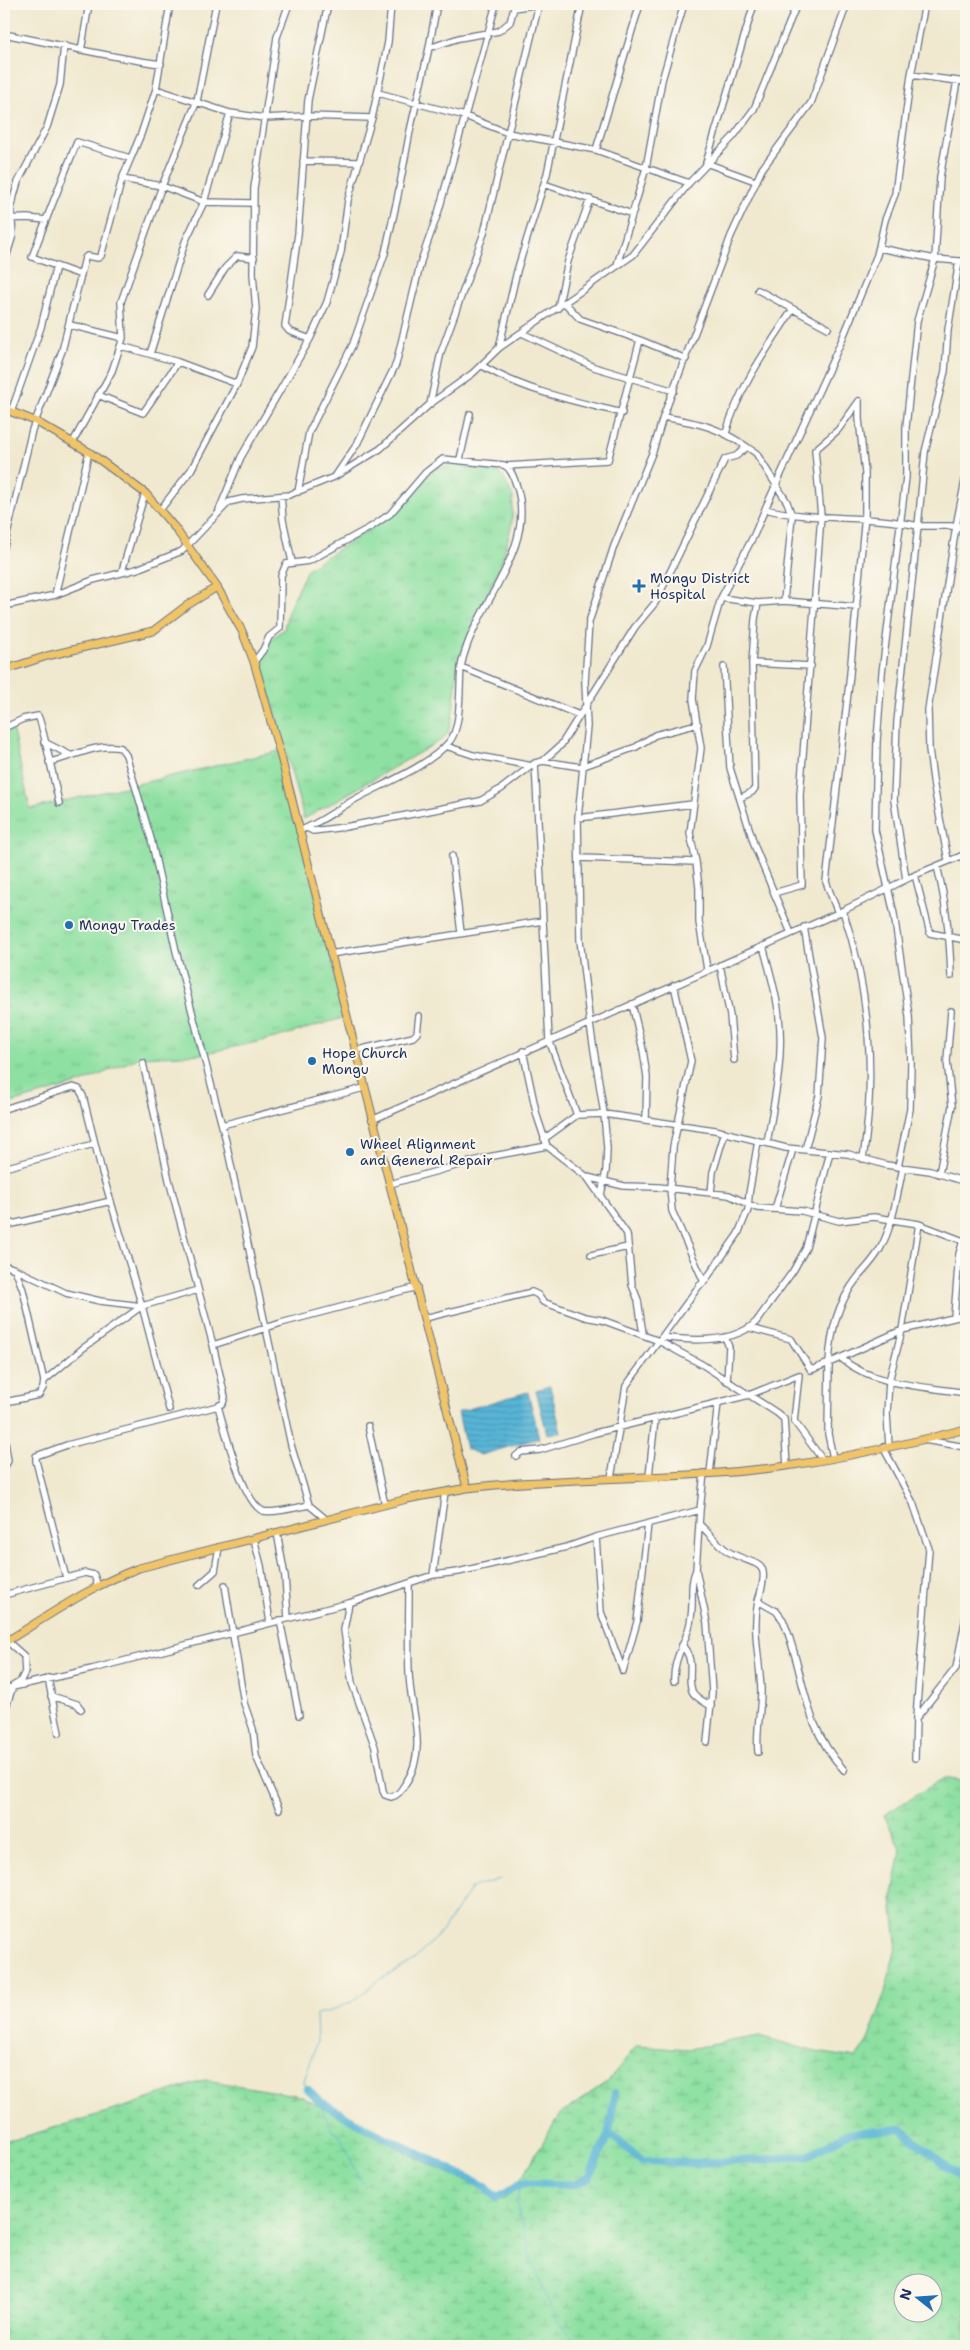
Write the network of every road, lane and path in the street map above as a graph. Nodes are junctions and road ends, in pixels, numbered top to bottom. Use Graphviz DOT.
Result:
graph roads {
  1 [pos="89,4"];
  2 [pos="170,4"];
  3 [pos="216,4"];
  4 [pos="289,4"];
  5 [pos="328,4"];
  6 [pos="392,4"];
  7 [pos="437,4"];
  8 [pos="496,4"];
  9 [pos="539,4"];
  10 [pos="582,4"];
  11 [pos="640,4"];
  12 [pos="684,4"];
  13 [pos="754,4"];
  14 [pos="797,4"];
  15 [pos="847,4"];
  16 [pos="925,4"];
  17 [pos="486,33"];
  18 [pos="4,34"];
  19 [pos="64,46"];
  20 [pos="430,48"];
  21 [pos="81,51"];
  22 [pos="161,64"];
  23 [pos="911,75"];
  24 [pos="957,81"];
  25 [pos="966,82"];
  26 [pos="156,89"];
  27 [pos="378,93"];
  28 [pos="197,101"];
  29 [pos="416,102"];
  30 [pos="230,113"];
  31 [pos="306,116"];
  32 [pos="465,116"];
  33 [pos="264,118"];
  34 [pos="372,118"];
  35 [pos="508,133"];
  36 [pos="552,140"];
  37 [pos="596,150"];
  38 [pos="130,158"];
  39 [pos="303,161"];
  40 [pos="359,162"];
  41 [pos="706,163"];
  42 [pos="646,168"];
  43 [pos="122,179"];
  44 [pos="755,181"];
  45 [pos="689,183"];
  46 [pos="544,184"];
  47 [pos="162,186"];
  48 [pos="590,199"];
  49 [pos="204,202"];
  50 [pos="253,203"];
  51 [pos="632,214"];
  52 [pos="12,218"];
  53 [pos="4,219"];
  54 [pos="46,220"];
  55 [pos="879,248"];
  56 [pos="254,258"];
  57 [pos="935,258"];
  58 [pos="959,261"];
  59 [pos="966,261"];
  60 [pos="4,264"];
  61 [pos="617,265"];
  62 [pos="56,266"];
  63 [pos="81,275"];
  64 [pos="758,290"];
  65 [pos="208,296"];
  66 [pos="565,303"];
  67 [pos="558,308"];
  68 [pos="794,309"];
  69 [pos="70,326"];
  70 [pos="828,328"];
  71 [pos="522,333"];
  72 [pos="122,338"];
  73 [pos="310,339"];
  74 [pos="640,340"];
  75 [pos="121,346"];
  76 [pos="499,348"];
  77 [pos="150,354"];
  78 [pos="686,358"];
  79 [pos="178,362"];
  80 [pos="481,365"];
  81 [pos="630,378"];
  82 [pos="237,384"];
  83 [pos="674,391"];
  84 [pos="98,395"];
  85 [pos="430,404"];
  86 [pos="7,411"];
  87 [pos="622,413"];
  88 [pos="470,414"];
  89 [pos="663,417"];
  90 [pos="35,421"];
  91 [pos="726,433"];
  92 [pos="73,442"];
  93 [pos="747,447"];
  94 [pos="89,452"];
  95 [pos="460,459"];
  96 [pos="506,466"];
  97 [pos="966,476"];
  98 [pos="334,477"];
  99 [pos="776,484"];
  100 [pos="298,492"];
  101 [pos="145,493"];
  102 [pos="281,496"];
  103 [pos="765,509"];
  104 [pos="160,510"];
  105 [pos="218,512"];
  106 [pos="792,516"];
  107 [pos="821,516"];
  108 [pos="864,521"];
  109 [pos="900,522"];
  110 [pos="918,526"];
  111 [pos="956,526"];
  112 [pos="966,528"];
  113 [pos="189,546"];
  114 [pos="4,547"];
  115 [pos="292,562"];
  116 [pos="122,572"];
  117 [pos="217,587"];
  118 [pos="55,595"];
  119 [pos="721,598"];
  120 [pos="784,601"];
  121 [pos="816,602"];
  122 [pos="758,603"];
  123 [pos="4,606"];
  124 [pos="857,607"];
  125 [pos="966,658"];
  126 [pos="254,662"];
  127 [pos="752,663"];
  128 [pos="811,666"];
  129 [pos="461,667"];
  130 [pos="724,667"];
  131 [pos="4,670"];
  132 [pos="586,704"];
  133 [pos="966,709"];
  134 [pos="579,715"];
  135 [pos="698,724"];
  136 [pos="4,728"];
  137 [pos="44,742"];
  138 [pos="446,746"];
  139 [pos="70,755"];
  140 [pos="543,761"];
  141 [pos="49,762"];
  142 [pos="533,764"];
  143 [pos="581,767"];
  144 [pos="740,798"];
  145 [pos="59,803"];
  146 [pos="693,804"];
  147 [pos="578,818"];
  148 [pos="307,828"];
  149 [pos="299,831"];
  150 [pos="966,854"];
  151 [pos="452,856"];
  152 [pos="579,858"];
  153 [pos="948,860"];
  154 [pos="696,862"];
  155 [pos="937,866"];
  156 [pos="915,874"];
  157 [pos="906,879"];
  158 [pos="890,889"];
  159 [pos="774,893"];
  160 [pos="841,912"];
  161 [pos="543,921"];
  162 [pos="804,928"];
  163 [pos="462,933"];
  164 [pos="791,933"];
  165 [pos="950,938"];
  166 [pos="966,940"];
  167 [pos="763,946"];
  168 [pos="330,954"];
  169 [pos="720,965"];
  170 [pos="707,969"];
  171 [pos="951,976"];
  172 [pos="674,985"];
  173 [pos="632,1004"];
  174 [pos="951,1011"];
  175 [pos="419,1016"];
  176 [pos="590,1025"];
  177 [pos="549,1040"];
  178 [pos="354,1051"];
  179 [pos="523,1051"];
  180 [pos="734,1060"];
  181 [pos="143,1063"];
  182 [pos="364,1088"];
  183 [pos="4,1109"];
  184 [pos="604,1114"];
  185 [pos="576,1116"];
  186 [pos="646,1119"];
  187 [pos="372,1120"];
  188 [pos="676,1124"];
  189 [pos="222,1125"];
  190 [pos="725,1132"];
  191 [pos="544,1139"];
  192 [pos="758,1141"];
  193 [pos="767,1142"];
  194 [pos="94,1144"];
  195 [pos="547,1146"];
  196 [pos="793,1149"];
  197 [pos="806,1150"];
  198 [pos="830,1152"];
  199 [pos="863,1159"];
  200 [pos="901,1167"];
  201 [pos="4,1168"];
  202 [pos="939,1174"];
  203 [pos="587,1177"];
  204 [pos="604,1181"];
  205 [pos="966,1182"];
  206 [pos="390,1184"];
  207 [pos="670,1188"];
  208 [pos="711,1193"];
  209 [pos="601,1195"];
  210 [pos="111,1200"];
  211 [pos="748,1204"];
  212 [pos="775,1209"];
  213 [pos="814,1214"];
  214 [pos="890,1221"];
  215 [pos="919,1224"];
  216 [pos="4,1226"];
  217 [pos="964,1242"];
  218 [pos="628,1247"];
  219 [pos="591,1255"];
  220 [pos="4,1265"];
  221 [pos="15,1269"];
  222 [pos="704,1282"];
  223 [pos="416,1287"];
  224 [pos="198,1290"];
  225 [pos="142,1306"];
  226 [pos="966,1315"];
  227 [pos="954,1317"];
  228 [pos="425,1318"];
  229 [pos="267,1328"];
  230 [pos="750,1328"];
  231 [pos="902,1330"];
  232 [pos="643,1334"];
  233 [pos="725,1337"];
  234 [pos="661,1339"];
  235 [pos="213,1345"];
  236 [pos="842,1359"];
  237 [pos="829,1363"];
  238 [pos="810,1370"];
  239 [pos="799,1375"];
  240 [pos="727,1380"];
  241 [pos="889,1380"];
  242 [pos="44,1381"];
  243 [pos="749,1395"];
  244 [pos="966,1396"];
  245 [pos="718,1403"];
  246 [pos="4,1406"];
  247 [pos="218,1406"];
  248 [pos="169,1409"];
  249 [pos="655,1418"];
  250 [pos="784,1420"];
  251 [pos="794,1420"];
  252 [pos="368,1426"];
  253 [pos="619,1428"];
  254 [pos="966,1429"];
  255 [pos="4,1436"];
  256 [pos="922,1440"];
  257 [pos="886,1447"];
  258 [pos="966,1449"];
  259 [pos="516,1456"];
  260 [pos="833,1458"];
  261 [pos="822,1459"];
  262 [pos="787,1466"];
  263 [pos="4,1468"];
  264 [pos="707,1473"];
  265 [pos="649,1476"];
  266 [pos="610,1478"];
  267 [pos="467,1488"];
  268 [pos="445,1492"];
  269 [pos="309,1505"];
  270 [pos="385,1505"];
  271 [pos="700,1510"];
  272 [pos="326,1520"];
  273 [pos="648,1524"];
  274 [pos="700,1525"];
  275 [pos="277,1532"];
  276 [pos="596,1537"];
  277 [pos="254,1539"];
  278 [pos="219,1547"];
  279 [pos="696,1570"];
  280 [pos="434,1575"];
  281 [pos="66,1578"];
  282 [pos="409,1584"];
  283 [pos="199,1585"];
  284 [pos="225,1585"];
  285 [pos="98,1586"];
  286 [pos="4,1595"];
  287 [pos="758,1601"];
  288 [pos="350,1603"];
  289 [pos="966,1617"];
  290 [pos="288,1618"];
  291 [pos="280,1620"];
  292 [pos="270,1622"];
  293 [pos="233,1631"];
  294 [pos="6,1642"];
  295 [pos="682,1645"];
  296 [pos="48,1678"];
  297 [pos="674,1681"];
  298 [pos="13,1686"];
  299 [pos="4,1689"];
  300 [pos="51,1696"];
  301 [pos="711,1706"];
  302 [pos="81,1708"];
  303 [pos="4,1713"];
  304 [pos="299,1715"];
  305 [pos="916,1718"];
  306 [pos="59,1733"];
  307 [pos="707,1742"];
  308 [pos="758,1752"];
  309 [pos="915,1758"];
  310 [pos="844,1770"];
  311 [pos="278,1809"];
  1 -- 21 [label="street"];
  2 -- 22 [label="street"];
  3 -- 28 [label="street"];
  4 -- 33 [label="street"];
  5 -- 31 [label="street"];
  6 -- 27 [label="street"];
  7 -- 20 [label="street"];
  8 -- 17 [label="street"];
  9 -- 17 [label="street"];
  9 -- 35 [label="street"];
  10 -- 36 [label="street"];
  11 -- 37 [label="street"];
  12 -- 42 [label="street"];
  13 -- 41 [label="street"];
  14 -- 41 [label="street"];
  15 -- 44 [label="street"];
  16 -- 23 [label="street"];
  17 -- 20 [label="street"];
  17 -- 32 [label="street"];
  18 -- 19 [label="street"];
  19 -- 21 [label="street"];
  19 -- 52 [label="street"];
  20 -- 29 [label="street"];
  21 -- 22 [label="street"];
  22 -- 26 [label="street"];
  23 -- 24 [label="street"];
  23 -- 55 [label="street"];
  24 -- 25 [label="street"];
  24 -- 57 [label="street"];
  26 -- 28 [label="street"];
  26 -- 38 [label="street"];
  27 -- 29 [label="street"];
  27 -- 34 [label="street"];
  28 -- 30 [label="street"];
  28 -- 47 [label="street"];
  29 -- 32 [label="street"];
  29 -- 100 [label="street"];
  30 -- 33 [label="street"];
  30 -- 49 [label="street"];
  31 -- 33 [label="street"];
  31 -- 34 [label="street"];
  31 -- 39 [label="street"];
  32 -- 35 [label="street"];
  32 -- 98 [label="street"];
  33 -- 50 [label="street"];
  34 -- 40 [label="street"];
  35 -- 36 [label="street"];
  35 -- 85 [label="street"];
  36 -- 37 [label="street"];
  36 -- 46 [label="street"];
  37 -- 42 [label="street"];
  38 -- 43 [label="street"];
  38 -- 54 [label="street"];
  39 -- 40 [label="street"];
  39 -- 73 [label="street"];
  40 -- 73 [label="street"];
  41 -- 44 [label="street"];
  41 -- 45 [label="street"];
  42 -- 45 [label="street"];
  42 -- 51 [label="street"];
  43 -- 47 [label="street"];
  43 -- 63 [label="street"];
  44 -- 78 [label="street"];
  45 -- 61 [label="street"];
  46 -- 48 [label="street"];
  46 -- 76 [label="street"];
  47 -- 49 [label="street"];
  47 -- 72 [label="street"];
  48 -- 51 [label="street"];
  48 -- 67 [label="street"];
  49 -- 50 [label="street"];
  49 -- 77 [label="street"];
  50 -- 56 [label="street"];
  51 -- 61 [label="street"];
  52 -- 53 [label="street"];
  52 -- 54 [label="street"];
  52 -- 60 [label="street"];
  54 -- 62 [label="street"];
  55 -- 57 [label="street"];
  55 -- 99 [label="street"];
  56 -- 65 [label="street"];
  56 -- 82 [label="street"];
  57 -- 58 [label="street"];
  57 -- 109 [label="street"];
  58 -- 59 [label="street"];
  58 -- 110 [label="street"];
  61 -- 66 [label="street"];
  62 -- 63 [label="street"];
  62 -- 86 [label="street"];
  63 -- 69 [label="street"];
  64 -- 68 [label="street"];
  66 -- 67 [label="street"];
  66 -- 74 [label="street"];
  67 -- 71 [label="street"];
  68 -- 70 [label="street"];
  68 -- 91 [label="street"];
  69 -- 72 [label="street"];
  69 -- 90 [label="street"];
  71 -- 76 [label="street"];
  71 -- 81 [label="street"];
  72 -- 75 [label="street"];
  73 -- 105 [label="street"];
  74 -- 78 [label="street"];
  74 -- 81 [label="street"];
  75 -- 77 [label="street"];
  75 -- 84 [label="street"];
  76 -- 80 [label="street"];
  77 -- 79 [label="street"];
  78 -- 83 [label="street"];
  79 -- 82 [label="street"];
  79 -- 84 [label="street"];
  80 -- 85 [label="street"];
  80 -- 87 [label="street"];
  81 -- 83 [label="street"];
  81 -- 87 [label="street"];
  82 -- 104 [label="street"];
  83 -- 89 [label="street"];
  84 -- 92 [label="street"];
  85 -- 98 [label="street"];
  86 -- 90 [label="main road"];
  87 -- 96 [label="street"];
  88 -- 95 [label="street"];
  89 -- 91 [label="street"];
  89 -- 132 [label="street"];
  90 -- 92 [label="main road"];
  90 -- 114 [label="street"];
  91 -- 93 [label="street"];
  92 -- 94 [label="main road"];
  93 -- 99 [label="street"];
  93 -- 132 [label="street"];
  94 -- 101 [label="main road"];
  94 -- 118 [label="street"];
  95 -- 96 [label="street"];
  95 -- 115 [label="street"];
  96 -- 129 [label="street"];
  97 -- 111 [label="street"];
  98 -- 100 [label="street"];
  99 -- 103 [label="street"];
  99 -- 106 [label="street"];
  100 -- 102 [label="street"];
  101 -- 104 [label="main road"];
  101 -- 116 [label="street"];
  102 -- 105 [label="street"];
  102 -- 115 [label="street"];
  103 -- 106 [label="street"];
  103 -- 119 [label="street"];
  104 -- 113 [label="main road"];
  105 -- 113 [label="street"];
  106 -- 107 [label="street"];
  106 -- 120 [label="street"];
  107 -- 108 [label="street"];
  107 -- 108 [label="street"];
  107 -- 121 [label="street"];
  108 -- 109 [label="street"];
  108 -- 124 [label="street"];
  109 -- 110 [label="street"];
  109 -- 158 [label="street"];
  110 -- 111 [label="street"];
  110 -- 157 [label="street"];
  111 -- 112 [label="street"];
  111 -- 153 [label="street"];
  113 -- 116 [label="street"];
  113 -- 117 [label="main road"];
  115 -- 126 [label="street"];
  116 -- 118 [label="street"];
  117 -- 126 [label="main road"];
  117 -- 131 [label="main road"];
  118 -- 123 [label="street"];
  119 -- 122 [label="street"];
  119 -- 135 [label="street"];
  120 -- 121 [label="street"];
  120 -- 122 [label="street"];
  121 -- 124 [label="street"];
  121 -- 128 [label="street"];
  122 -- 127 [label="street"];
  124 -- 160 [label="street"];
  125 -- 133 [label="street"];
  126 -- 149 [label="main road"];
  127 -- 128 [label="street"];
  127 -- 144 [label="street"];
  128 -- 159 [label="street"];
  129 -- 134 [label="street"];
  129 -- 138 [label="street"];
  130 -- 144 [label="street"];
  132 -- 134 [label="street"];
  132 -- 143 [label="street"];
  134 -- 140 [label="street"];
  135 -- 143 [label="street"];
  135 -- 146 [label="street"];
  136 -- 137 [label="street"];
  137 -- 139 [label="street"];
  137 -- 141 [label="street"];
  138 -- 142 [label="street"];
  138 -- 148 [label="street"];
  139 -- 141 [label="street"];
  139 -- 189 [label="street"];
  140 -- 142 [label="street"];
  140 -- 143 [label="street"];
  141 -- 145 [label="street"];
  142 -- 148 [label="street"];
  142 -- 161 [label="street"];
  143 -- 147 [label="street"];
  144 -- 159 [label="street"];
  146 -- 147 [label="street"];
  146 -- 154 [label="street"];
  147 -- 152 [label="street"];
  148 -- 149 [label="street"];
  149 -- 168 [label="main road"];
  150 -- 153 [label="street"];
  151 -- 163 [label="street"];
  152 -- 154 [label="street"];
  152 -- 176 [label="street"];
  153 -- 155 [label="street"];
  154 -- 170 [label="street"];
  155 -- 156 [label="street"];
  155 -- 165 [label="street"];
  156 -- 157 [label="street"];
  156 -- 165 [label="street"];
  157 -- 158 [label="street"];
  158 -- 160 [label="street"];
  158 -- 200 [label="street"];
  159 -- 164 [label="street"];
  160 -- 162 [label="street"];
  160 -- 199 [label="street"];
  161 -- 163 [label="street"];
  161 -- 177 [label="street"];
  162 -- 164 [label="street"];
  162 -- 197 [label="street"];
  163 -- 168 [label="street"];
  164 -- 167 [label="street"];
  165 -- 166 [label="street"];
  165 -- 171 [label="street"];
  167 -- 169 [label="street"];
  167 -- 193 [label="street"];
  168 -- 178 [label="main road"];
  169 -- 170 [label="street"];
  169 -- 180 [label="street"];
  170 -- 172 [label="street"];
  172 -- 173 [label="street"];
  172 -- 188 [label="street"];
  173 -- 176 [label="street"];
  173 -- 186 [label="street"];
  174 -- 202 [label="street"];
  175 -- 178 [label="street"];
  176 -- 177 [label="street"];
  176 -- 184 [label="street"];
  177 -- 179 [label="street"];
  177 -- 185 [label="street"];
  178 -- 182 [label="main road"];
  179 -- 187 [label="street"];
  179 -- 191 [label="street"];
  181 -- 224 [label="street"];
  182 -- 187 [label="main road"];
  182 -- 189 [label="street"];
  183 -- 194 [label="street"];
  184 -- 185 [label="street"];
  184 -- 186 [label="street"];
  184 -- 204 [label="street"];
  185 -- 191 [label="street"];
  186 -- 188 [label="street"];
  187 -- 206 [label="main road"];
  188 -- 190 [label="street"];
  188 -- 207 [label="street"];
  189 -- 229 [label="street"];
  190 -- 192 [label="street"];
  190 -- 208 [label="street"];
  191 -- 195 [label="street"];
  192 -- 193 [label="street"];
  192 -- 211 [label="street"];
  193 -- 196 [label="street"];
  194 -- 201 [label="street"];
  194 -- 210 [label="street"];
  195 -- 203 [label="street"];
  195 -- 206 [label="street"];
  196 -- 197 [label="street"];
  196 -- 212 [label="street"];
  197 -- 198 [label="street"];
  198 -- 199 [label="street"];
  198 -- 213 [label="street"];
  199 -- 200 [label="street"];
  200 -- 202 [label="street"];
  200 -- 214 [label="street"];
  202 -- 205 [label="street"];
  203 -- 204 [label="street"];
  203 -- 209 [label="street"];
  204 -- 207 [label="street"];
  204 -- 209 [label="street"];
  206 -- 223 [label="main road"];
  207 -- 208 [label="street"];
  207 -- 222 [label="street"];
  208 -- 211 [label="street"];
  209 -- 218 [label="street"];
  210 -- 216 [label="street"];
  210 -- 225 [label="street"];
  211 -- 212 [label="street"];
  211 -- 222 [label="street"];
  212 -- 213 [label="street"];
  213 -- 214 [label="street"];
  213 -- 230 [label="street"];
  214 -- 215 [label="street"];
  214 -- 237 [label="street"];
  215 -- 217 [label="street"];
  215 -- 231 [label="street"];
  217 -- 227 [label="street"];
  218 -- 219 [label="street"];
  218 -- 232 [label="street"];
  220 -- 221 [label="street"];
  221 -- 225 [label="street"];
  221 -- 242 [label="street"];
  222 -- 234 [label="street"];
  223 -- 228 [label="main road"];
  223 -- 229 [label="street"];
  224 -- 225 [label="street"];
  224 -- 235 [label="street"];
  225 -- 242 [label="street"];
  225 -- 248 [label="street"];
  226 -- 227 [label="street"];
  227 -- 231 [label="street"];
  228 -- 232 [label="street"];
  228 -- 267 [label="main road"];
  229 -- 235 [label="street"];
  229 -- 269 [label="street"];
  230 -- 233 [label="street"];
  230 -- 238 [label="street"];
  231 -- 236 [label="street"];
  231 -- 241 [label="street"];
  232 -- 234 [label="street"];
  233 -- 234 [label="street"];
  233 -- 240 [label="street"];
  234 -- 240 [label="street"];
  234 -- 253 [label="street"];
  235 -- 247 [label="street"];
  236 -- 237 [label="street"];
  236 -- 241 [label="street"];
  237 -- 238 [label="street"];
  237 -- 260 [label="street"];
  238 -- 239 [label="street"];
  239 -- 243 [label="street"];
  239 -- 251 [label="street"];
  240 -- 243 [label="street"];
  241 -- 244 [label="street"];
  241 -- 257 [label="street"];
  242 -- 246 [label="street"];
  243 -- 245 [label="street"];
  243 -- 250 [label="street"];
  245 -- 249 [label="street"];
  245 -- 264 [label="street"];
  247 -- 269 [label="street"];
  247 -- 281 [label="street"];
  249 -- 253 [label="street"];
  249 -- 265 [label="street"];
  250 -- 251 [label="street"];
  250 -- 262 [label="street"];
  251 -- 261 [label="street"];
  252 -- 270 [label="street"];
  253 -- 259 [label="street"];
  253 -- 266 [label="street"];
  254 -- 256 [label="main road"];
  255 -- 263 [label="street"];
  256 -- 257 [label="main road"];
  256 -- 258 [label="street"];
  257 -- 260 [label="main road"];
  257 -- 305 [label="street"];
  260 -- 261 [label="main road"];
  261 -- 262 [label="main road"];
  262 -- 264 [label="main road"];
  264 -- 265 [label="main road"];
  264 -- 271 [label="street"];
  265 -- 266 [label="main road"];
  266 -- 267 [label="main road"];
  267 -- 268 [label="main road"];
  268 -- 270 [label="main road"];
  268 -- 280 [label="street"];
  269 -- 272 [label="street"];
  270 -- 272 [label="main road"];
  271 -- 273 [label="street"];
  271 -- 274 [label="street"];
  272 -- 275 [label="main road"];
  273 -- 276 [label="street"];
  273 -- 276 [label="street"];
  274 -- 279 [label="street"];
  274 -- 287 [label="street"];
  275 -- 277 [label="main road"];
  275 -- 290 [label="street"];
  276 -- 280 [label="street"];
  277 -- 278 [label="main road"];
  277 -- 292 [label="street"];
  278 -- 283 [label="street"];
  278 -- 285 [label="main road"];
  279 -- 295 [label="street"];
  279 -- 301 [label="street"];
  280 -- 282 [label="street"];
  281 -- 285 [label="street"];
  281 -- 286 [label="street"];
  282 -- 288 [label="street"];
  282 -- 288 [label="street"];
  284 -- 293 [label="street"];
  285 -- 294 [label="main road"];
  287 -- 308 [label="street"];
  287 -- 310 [label="street"];
  288 -- 290 [label="street"];
  289 -- 305 [label="street"];
  290 -- 291 [label="street"];
  291 -- 292 [label="street"];
  291 -- 304 [label="street"];
  292 -- 293 [label="street"];
  293 -- 296 [label="street"];
  293 -- 311 [label="street"];
  294 -- 298 [label="street"];
  295 -- 297 [label="street"];
  295 -- 301 [label="street"];
  296 -- 298 [label="street"];
  296 -- 300 [label="street"];
  298 -- 299 [label="street"];
  298 -- 303 [label="street"];
  300 -- 302 [label="street"];
  300 -- 306 [label="street"];
  301 -- 307 [label="street"];
  305 -- 309 [label="street"];
}
